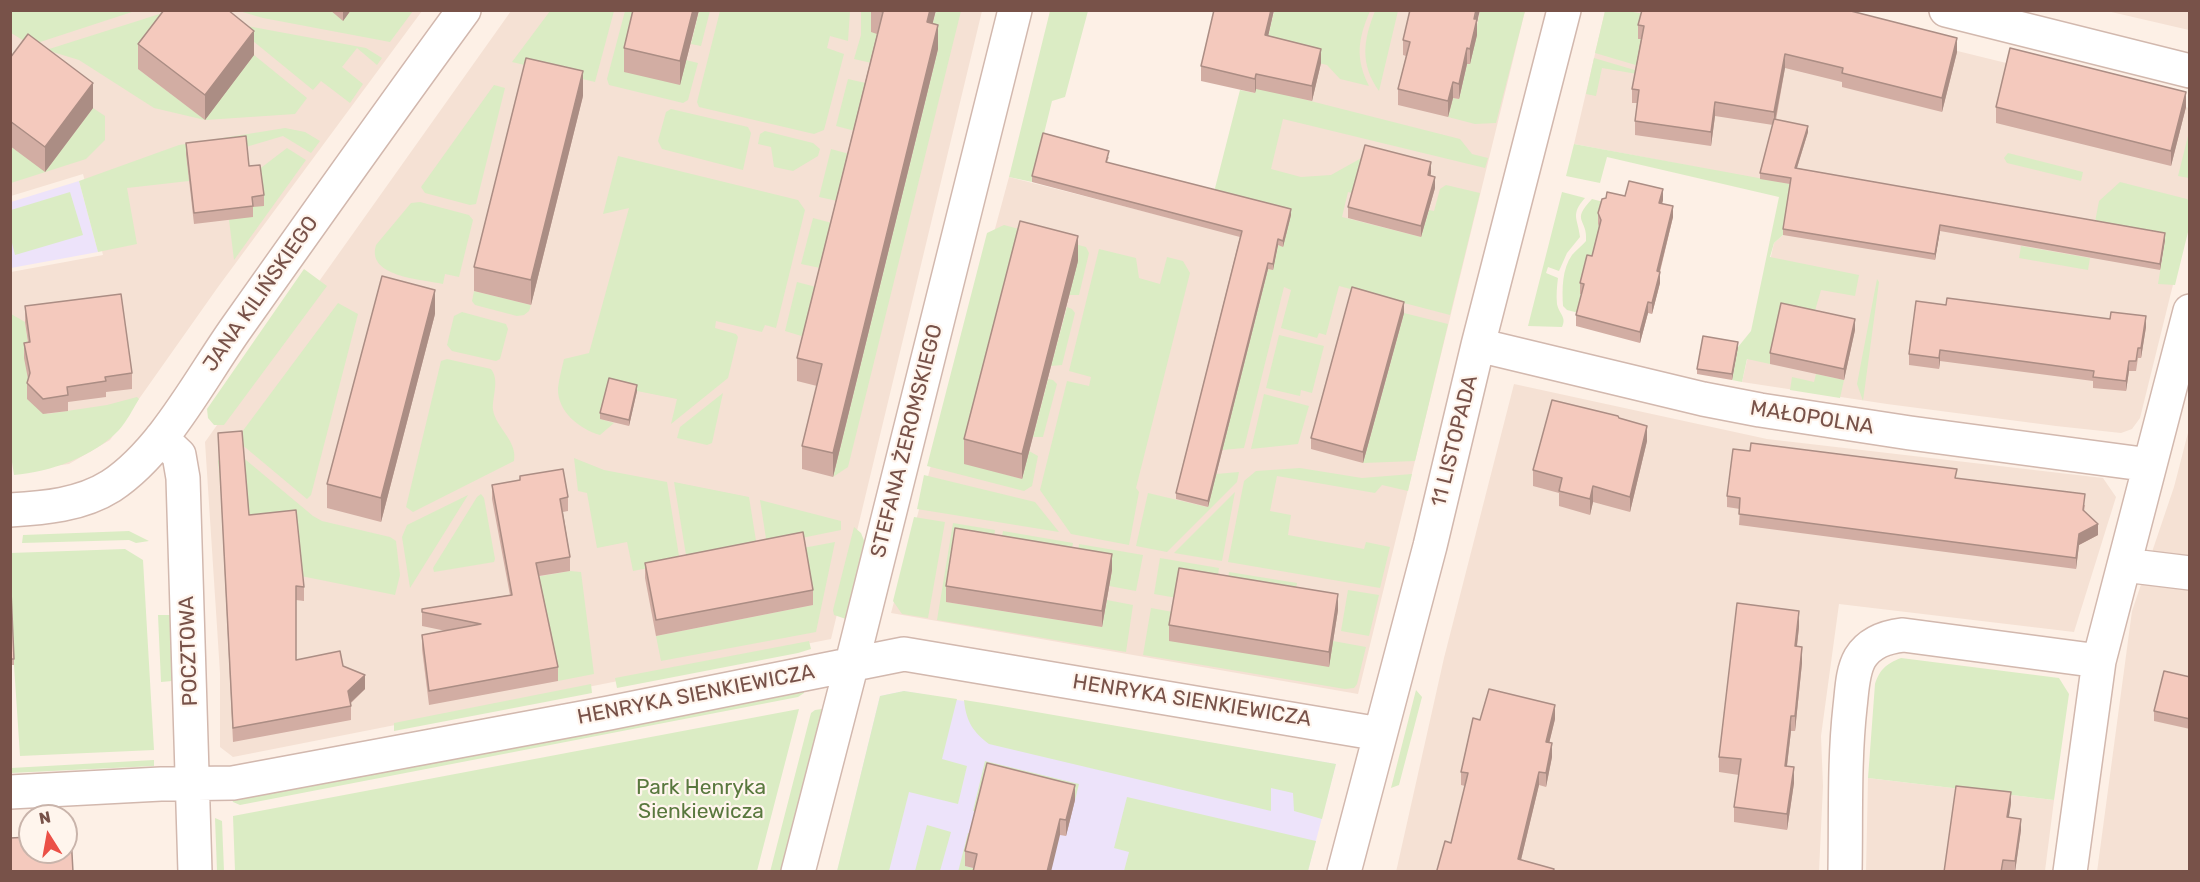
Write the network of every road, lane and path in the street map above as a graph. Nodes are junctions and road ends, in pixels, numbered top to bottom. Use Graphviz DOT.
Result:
graph roads {
  1 [pos="464,10"];
  2 [pos="1015,10"];
  3 [pos="1564,10"];
  4 [pos="1946,10"];
  5 [pos="2190,71"];
  6 [pos="2190,311"];
  7 [pos="1478,345"];
  8 [pos="161,438"];
  9 [pos="2151,465"];
  10 [pos="10,510"];
  11 [pos="2124,564"];
  12 [pos="2190,573"];
  13 [pos="2099,661"];
  14 [pos="852,663"];
  15 [pos="1380,734"];
  16 [pos="192,784"];
  17 [pos="10,792"];
  18 [pos="195,872"];
  19 [pos="798,872"];
  20 [pos="1344,872"];
  21 [pos="1845,872"];
  22 [pos="2070,872"];
  1 -- 8 [label="street, JANA KILIŃSKIEGO"];
  2 -- 14 [label="street, STEFANA ŻEROMSKIEGO"];
  3 -- 7 [label="street, 11 LISTOPADA"];
  4 -- 5 [label="street"];
  6 -- 9 [label="street"];
  7 -- 9 [label="street, MAŁOPOLNA"];
  7 -- 15 [label="street, 11 LISTOPADA"];
  8 -- 10 [label="street, JANA KILIŃSKIEGO"];
  8 -- 16 [label="street, POCZTOWA"];
  9 -- 11 [label="street"];
  11 -- 12 [label="street"];
  11 -- 13 [label="street"];
  13 -- 21 [label="street"];
  13 -- 22 [label="street"];
  14 -- 15 [label="street, HENRYKA SIENKIEWICZA"];
  14 -- 16 [label="street, HENRYKA SIENKIEWICZA"];
  14 -- 19 [label="street, STEFANA ŻEROMSKIEGO"];
  15 -- 20 [label="street, 11 LISTOPADA"];
  16 -- 17 [label="street, HENRYKA SIENKIEWICZA"];
  16 -- 18 [label="street, POCZTOWA"];
}
